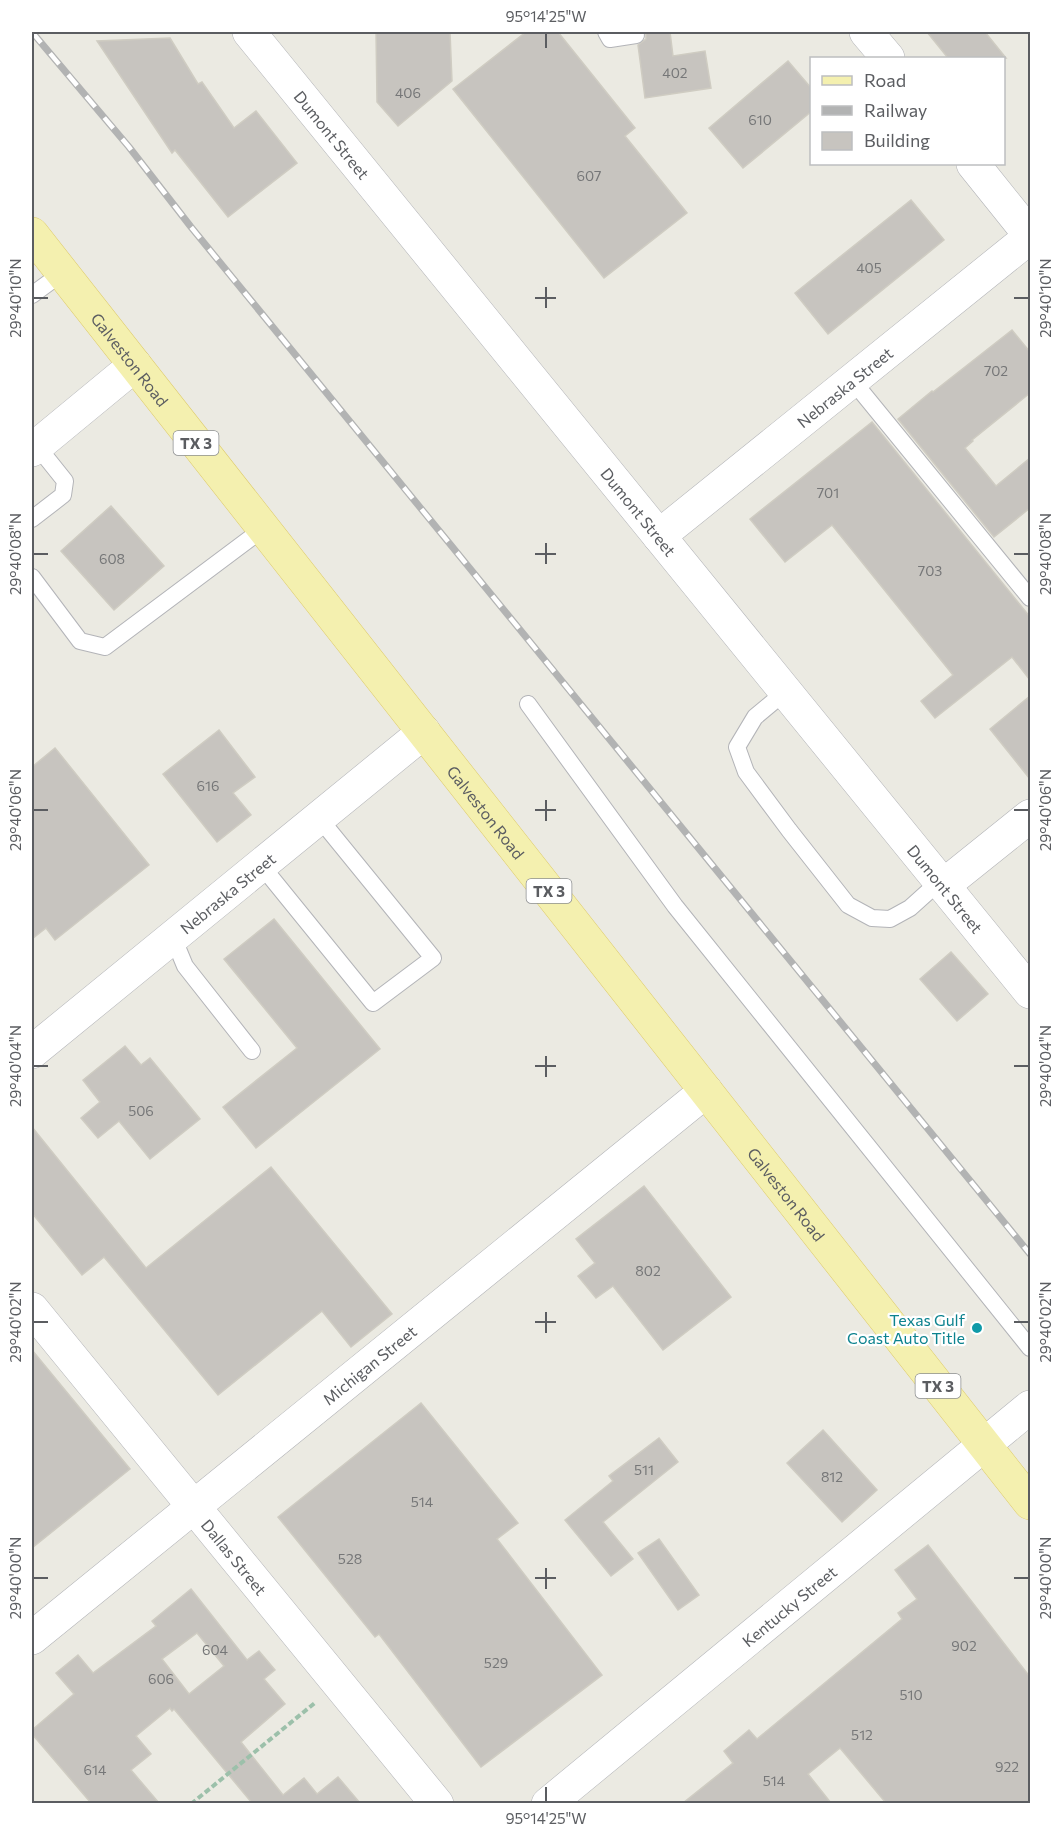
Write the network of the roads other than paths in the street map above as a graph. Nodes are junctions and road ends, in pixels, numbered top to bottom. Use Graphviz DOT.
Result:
graph roads {
  1 [pos="249,32"];
  2 [pos="606,32"];
  3 [pos="866,32"];
  4 [pos="636,35"];
  5 [pos="887,57"];
  6 [pos="974,165"];
  7 [pos="32,234"];
  8 [pos="1030,236"];
  9 [pos="62,273"];
  10 [pos="32,296"];
  11 [pos="135,365"];
  12 [pos="852,381"];
  13 [pos="34,448"];
  14 [pos="32,519"];
  15 [pos="264,528"];
  16 [pos="659,536"];
  17 [pos="32,577"];
  18 [pos="1030,598"];
  19 [pos="786,691"];
  20 [pos="528,704"];
  21 [pos="424,732"];
  22 [pos="1030,816"];
  23 [pos="319,818"];
  24 [pos="261,865"];
  25 [pos="942,883"];
  26 [pos="172,937"];
  27 [pos="1030,992"];
  28 [pos="252,1051"];
  29 [pos="32,1052"];
  30 [pos="706,1091"];
  31 [pos="32,1309"];
  32 [pos="1030,1348"];
  33 [pos="1030,1407"];
  34 [pos="985,1445"];
  35 [pos="1030,1503"];
  36 [pos="194,1507"];
  37 [pos="32,1638"];
  38 [pos="437,1803"];
  39 [pos="548,1803"];
  1 -- 16 [label="street, Dumont Street"];
  2 -- 4 [label="lane"];
  3 -- 5 [label="street"];
  6 -- 8 [label="street"];
  7 -- 9 [label="main road, Galveston Road / TX 3"];
  8 -- 12 [label="street, Nebraska Street"];
  9 -- 10 [label="lane"];
  9 -- 11 [label="main road, Galveston Road / TX 3"];
  11 -- 13 [label="street"];
  11 -- 15 [label="main road, Galveston Road / TX 3"];
  12 -- 16 [label="street, Nebraska Street"];
  12 -- 18 [label="lane"];
  13 -- 14 [label="lane"];
  15 -- 17 [label="lane"];
  15 -- 21 [label="main road, Galveston Road / TX 3"];
  16 -- 19 [label="street, Dumont Street"];
  19 -- 25 [label="street, Dumont Street"];
  19 -- 25 [label="lane"];
  20 -- 32 [label="lane"];
  21 -- 23 [label="street, Nebraska Street"];
  21 -- 30 [label="main road, Galveston Road / TX 3"];
  22 -- 25 [label="street"];
  23 -- 24 [label="street, Nebraska Street"];
  23 -- 24 [label="lane"];
  24 -- 26 [label="street, Nebraska Street"];
  25 -- 27 [label="street, Dumont Street"];
  26 -- 28 [label="lane"];
  26 -- 29 [label="street, Nebraska Street"];
  30 -- 34 [label="main road, Galveston Road / TX 3"];
  30 -- 36 [label="street, Michigan Street"];
  31 -- 36 [label="street, Dallas Street"];
  33 -- 34 [label="street, Kentucky Street"];
  34 -- 35 [label="main road, Galveston Road / TX 3"];
  34 -- 39 [label="street, Kentucky Street"];
  36 -- 37 [label="street, Michigan Street"];
  36 -- 38 [label="street, Dallas Street"];
}
